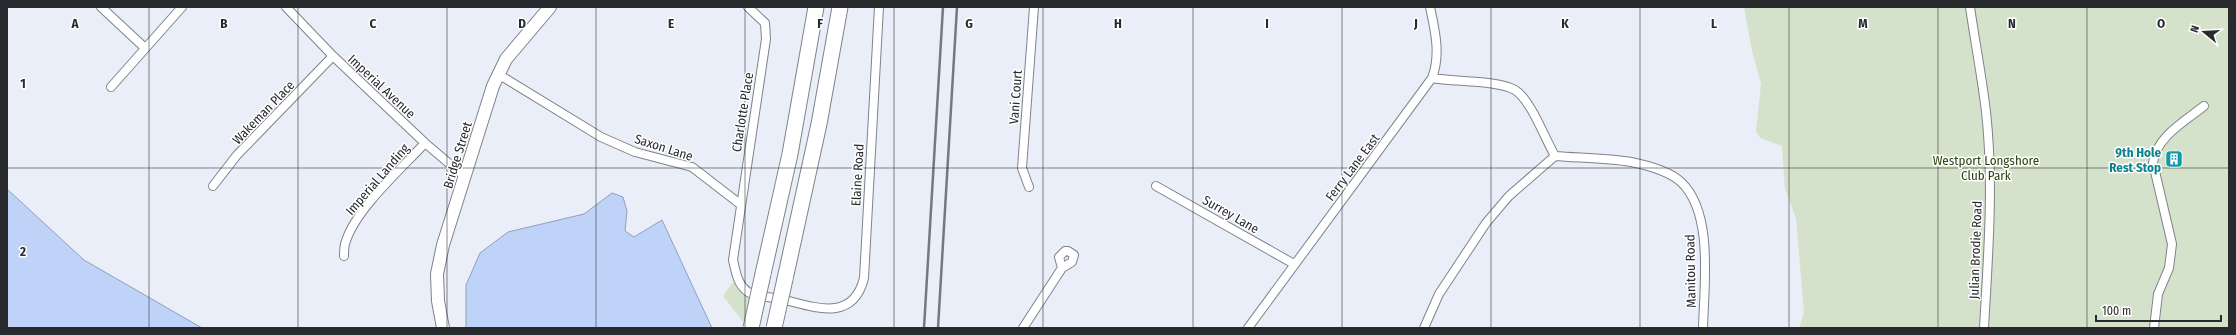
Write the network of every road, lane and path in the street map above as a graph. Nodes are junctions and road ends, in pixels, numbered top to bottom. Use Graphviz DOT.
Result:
graph roads {
  1 [pos="101,7"];
  2 [pos="182,7"];
  3 [pos="286,7"];
  4 [pos="550,7"];
  5 [pos="748,7"];
  6 [pos="816,7"];
  7 [pos="840,7"];
  8 [pos="880,7"];
  9 [pos="1034,7"];
  10 [pos="1430,7"];
  11 [pos="1970,7"];
  12 [pos="145,48"];
  13 [pos="333,56"];
  14 [pos="498,74"];
  15 [pos="1432,78"];
  16 [pos="111,87"];
  17 [pos="2204,106"];
  18 [pos="425,143"];
  19 [pos="1555,156"];
  20 [pos="465,177"];
  21 [pos="213,186"];
  22 [pos="1156,186"];
  23 [pos="1029,187"];
  24 [pos="740,204"];
  25 [pos="344,256"];
  26 [pos="1294,264"];
  27 [pos="1062,268"];
  28 [pos="442,328"];
  29 [pos="751,328"];
  30 [pos="774,328"];
  31 [pos="1023,328"];
  32 [pos="1248,328"];
  33 [pos="1424,328"];
  34 [pos="1703,328"];
  35 [pos="1984,328"];
  36 [pos="2154,328"];
  1 -- 12 [label="street"];
  2 -- 12 [label="street"];
  3 -- 13 [label="street, Imperial Avenue"];
  4 -- 14 [label="main road, Bridge Street"];
  5 -- 24 [label="street, Charlotte Place"];
  6 -- 29 [label="highway, bridge"];
  7 -- 30 [label="highway, bridge"];
  8 -- 24 [label="street, Elaine Road"];
  9 -- 23 [label="street, Vani Court"];
  10 -- 15 [label="street, Ferry Lane East"];
  11 -- 35 [label="street, Julian Brodie Road"];
  12 -- 16 [label="street"];
  13 -- 18 [label="street, Imperial Avenue"];
  13 -- 21 [label="street, Wakeman Place"];
  14 -- 20 [label="main road, Bridge Street"];
  14 -- 24 [label="street, Saxon Lane"];
  15 -- 19 [label="street"];
  15 -- 26 [label="street, Ferry Lane East"];
  17 -- 36 [label="street"];
  18 -- 20 [label="street, Imperial Avenue"];
  18 -- 25 [label="street, Imperial Landing"];
  19 -- 33 [label="street"];
  19 -- 34 [label="street, Manitou Road"];
  20 -- 28 [label="main road, Bridge Street"];
  22 -- 26 [label="street, Surrey Lane"];
  26 -- 32 [label="street, Ferry Lane East"];
  27 -- 31 [label="street"];
}
